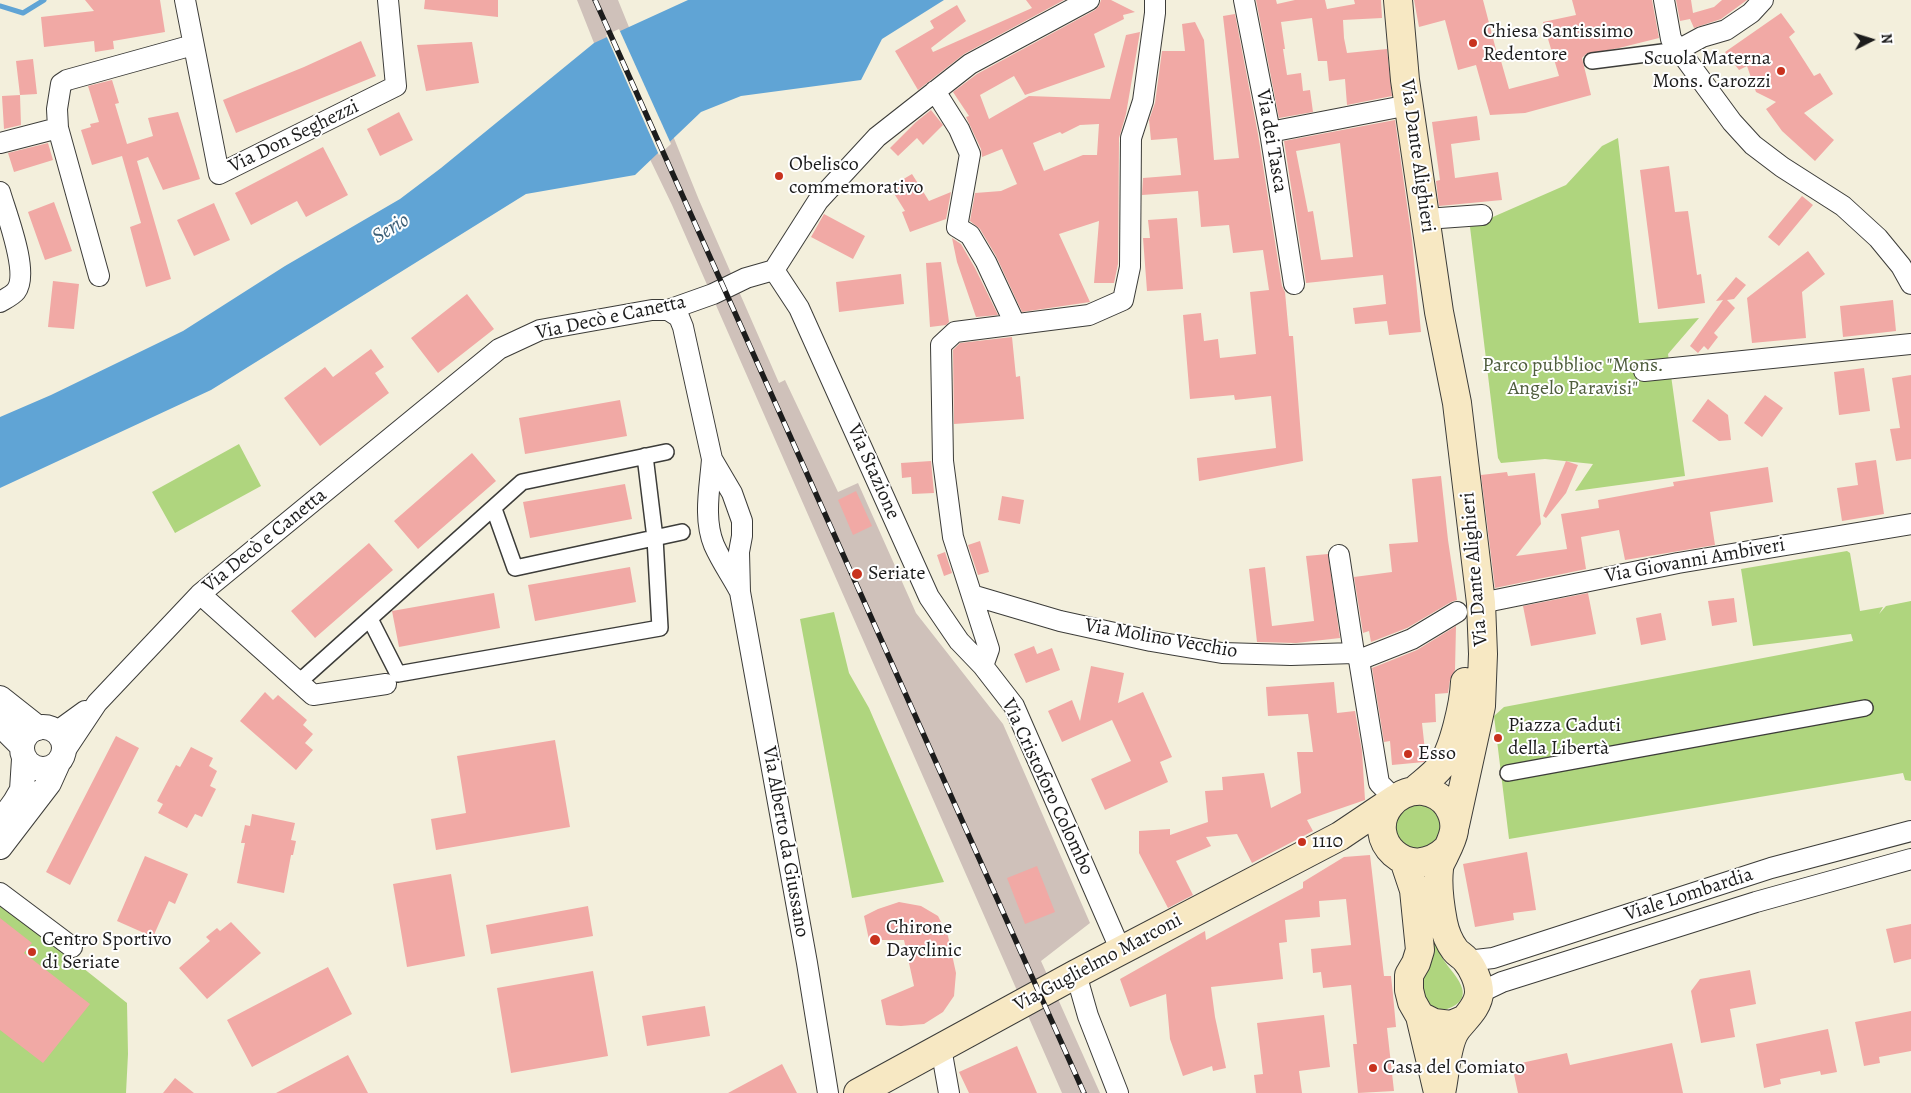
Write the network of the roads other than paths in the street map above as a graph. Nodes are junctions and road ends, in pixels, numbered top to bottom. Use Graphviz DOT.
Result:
graph roads {
  1 [pos="185,0"];
  2 [pos="388,0"];
  3 [pos="1089,0"];
  4 [pos="1155,0"];
  5 [pos="1244,0"];
  6 [pos="1398,0"];
  7 [pos="1664,0"];
  8 [pos="1764,0"];
  9 [pos="194,45"];
  10 [pos="1678,50"];
  11 [pos="1592,61"];
  12 [pos="935,91"];
  13 [pos="1409,106"];
  14 [pos="58,128"];
  15 [pos="1270,132"];
  16 [pos="0,143"];
  17 [pos="0,192"];
  18 [pos="1482,215"];
  19 [pos="1426,219"];
  20 [pos="774,270"];
  21 [pos="99,276"];
  22 [pos="1294,284"];
  23 [pos="1911,284"];
  24 [pos="0,302"];
  25 [pos="668,310"];
  26 [pos="1439,312"];
  27 [pos="1015,324"];
  28 [pos="1911,344"];
  29 [pos="1644,371"];
  30 [pos="666,452"];
  31 [pos="645,456"];
  32 [pos="712,459"];
  33 [pos="732,493"];
  34 [pos="709,495"];
  35 [pos="494,509"];
  36 [pos="1911,524"];
  37 [pos="682,532"];
  38 [pos="655,538"];
  39 [pos="730,554"];
  40 [pos="1339,556"];
  41 [pos="200,594"];
  42 [pos="972,595"];
  43 [pos="1469,608"];
  44 [pos="370,619"];
  45 [pos="1356,656"];
  46 [pos="983,666"];
  47 [pos="299,682"];
  48 [pos="386,684"];
  49 [pos="0,698"];
  50 [pos="1865,708"];
  51 [pos="0,724"];
  52 [pos="54,744"];
  53 [pos="23,753"];
  54 [pos="1508,774"];
  55 [pos="1405,795"];
  56 [pos="0,823"];
  57 [pos="1911,831"];
  58 [pos="1340,836"];
  59 [pos="1451,837"];
  60 [pos="0,847"];
  61 [pos="1396,853"];
  62 [pos="1911,859"];
  63 [pos="1772,868"];
  64 [pos="0,893"];
  65 [pos="1756,902"];
  66 [pos="1589,927"];
  67 [pos="72,947"];
  68 [pos="1122,951"];
  69 [pos="1594,952"];
  70 [pos="1467,961"];
  71 [pos="1076,974"];
  72 [pos="1479,993"];
  73 [pos="1420,1016"];
  74 [pos="1465,1019"];
  75 [pos="941,1048"];
  76 [pos="828,1093"];
  77 [pos="858,1093"];
  78 [pos="949,1093"];
  79 [pos="1118,1093"];
  80 [pos="1440,1093"];
  1 -- 9 [label="street, Via Don Seghezzi"];
  2 -- 9 [label="street, Via Don Seghezzi"];
  3 -- 12 [label="street"];
  4 -- 27 [label="street"];
  5 -- 15 [label="street, Via dei Tasca"];
  6 -- 13 [label="main road, Via Dante Alighieri"];
  7 -- 10 [label="street"];
  8 -- 10 [label="street"];
  9 -- 14 [label="street"];
  10 -- 11 [label="street"];
  10 -- 23 [label="street"];
  12 -- 20 [label="street"];
  12 -- 27 [label="street"];
  13 -- 15 [label="street"];
  13 -- 19 [label="main road, Via Dante Alighieri"];
  14 -- 16 [label="street"];
  14 -- 21 [label="street"];
  15 -- 22 [label="street, Via dei Tasca"];
  17 -- 24 [label="street"];
  18 -- 19 [label="street"];
  19 -- 26 [label="main road, Via Dante Alighieri"];
  20 -- 25 [label="street, Via Decò e Canetta"];
  20 -- 46 [label="street, Via Stazione"];
  25 -- 32 [label="street"];
  25 -- 41 [label="street, Via Decò e Canetta"];
  26 -- 43 [label="main road, Via Dante Alighieri"];
  26 -- 55 [label="main road, Via Dante Alighieri"];
  27 -- 42 [label="street"];
  28 -- 29 [label="street"];
  30 -- 31 [label="street"];
  31 -- 35 [label="street"];
  31 -- 38 [label="street"];
  32 -- 33 [label="street"];
  32 -- 34 [label="street"];
  33 -- 34 [label="street"];
  33 -- 39 [label="street"];
  34 -- 39 [label="street"];
  35 -- 38 [label="street"];
  35 -- 44 [label="street"];
  36 -- 43 [label="street, Via Giovanni Ambiveri"];
  37 -- 38 [label="street"];
  38 -- 44 [label="street"];
  39 -- 76 [label="street, Via Alberto da Giussano"];
  40 -- 45 [label="street"];
  41 -- 47 [label="street"];
  41 -- 52 [label="street, Via Decò e Canetta"];
  42 -- 45 [label="street, Via Molino Vecchio"];
  42 -- 46 [label="street"];
  43 -- 45 [label="street, Via Molino Vecchio"];
  43 -- 59 [label="main road, Via Dante Alighieri"];
  44 -- 47 [label="street"];
  45 -- 55 [label="street"];
  46 -- 68 [label="street, Via Cristoforo Colombo"];
  47 -- 48 [label="street"];
  49 -- 52 [label="street"];
  50 -- 54 [label="street"];
  51 -- 53 [label="street"];
  52 -- 53 [label="street"];
  52 -- 53 [label="street"];
  52 -- 60 [label="street, Via Decò e Canetta"];
  53 -- 56 [label="street"];
  55 -- 58 [label="main road, Via Guglielmo Marconi"];
  55 -- 59 [label="main road"];
  55 -- 61 [label="main road"];
  57 -- 63 [label="street, Viale Lombardia"];
  58 -- 61 [label="main road"];
  58 -- 68 [label="main road, Via Guglielmo Marconi"];
  59 -- 61 [label="main road"];
  59 -- 70 [label="main road, Via Dante Alighieri"];
  61 -- 73 [label="main road"];
  62 -- 65 [label="street, Viale Lombardia"];
  63 -- 65 [label="street"];
  63 -- 66 [label="street, Viale Lombardia"];
  64 -- 67 [label="street"];
  65 -- 69 [label="street, Viale Lombardia"];
  66 -- 69 [label="street"];
  66 -- 70 [label="street, Viale Lombardia"];
  68 -- 71 [label="main road, Via Guglielmo Marconi"];
  69 -- 72 [label="street, Viale Lombardia"];
  70 -- 72 [label="main road, Via Dante Alighieri"];
  71 -- 75 [label="main road, Via Guglielmo Marconi"];
  71 -- 79 [label="street"];
  72 -- 74 [label="main road"];
  73 -- 74 [label="main road"];
  73 -- 80 [label="main road"];
  74 -- 80 [label="main road"];
  75 -- 77 [label="main road, Via Guglielmo Marconi"];
  75 -- 78 [label="street"];
}
